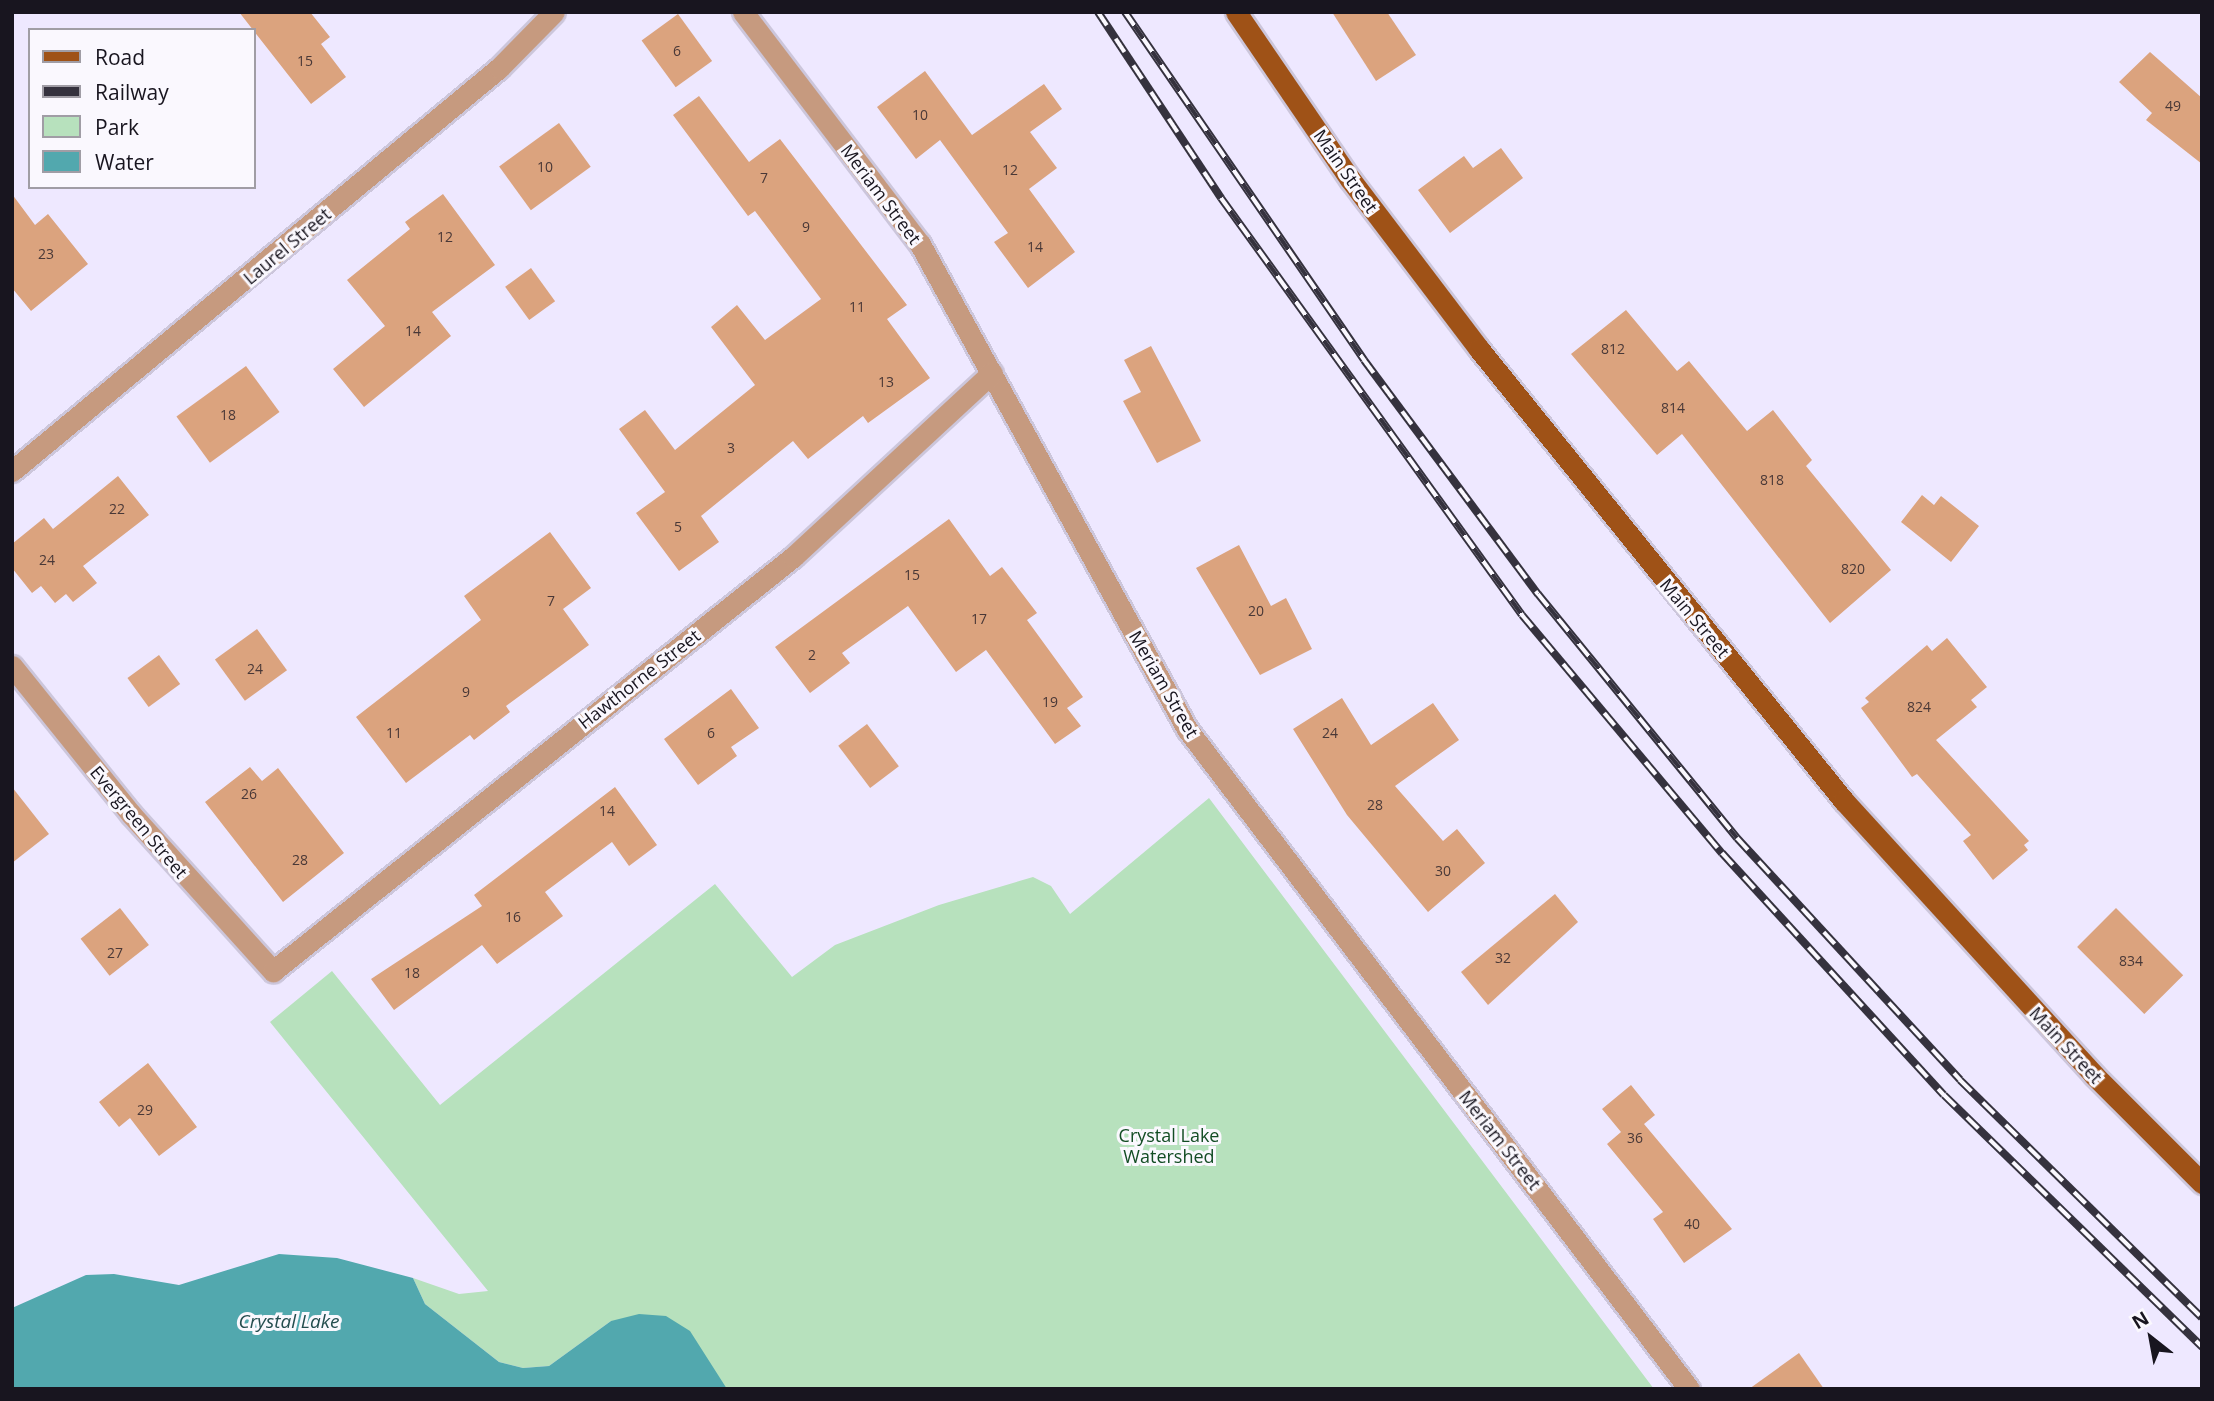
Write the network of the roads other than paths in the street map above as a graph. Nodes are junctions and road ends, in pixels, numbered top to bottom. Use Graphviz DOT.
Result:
graph roads {
  1 [pos="554,12"];
  2 [pos="743,12"];
  3 [pos="1236,12"];
  4 [pos="992,373"];
  5 [pos="12,471"];
  6 [pos="12,666"];
  7 [pos="273,971"];
  8 [pos="2202,1183"];
  9 [pos="1689,1389"];
  1 -- 5 [label="street, Laurel Street"];
  2 -- 4 [label="street, Meriam Street"];
  3 -- 8 [label="main road, Main Street"];
  4 -- 7 [label="street, Hawthorne Street"];
  4 -- 9 [label="street, Meriam Street"];
  6 -- 7 [label="street, Evergreen Street"];
}
